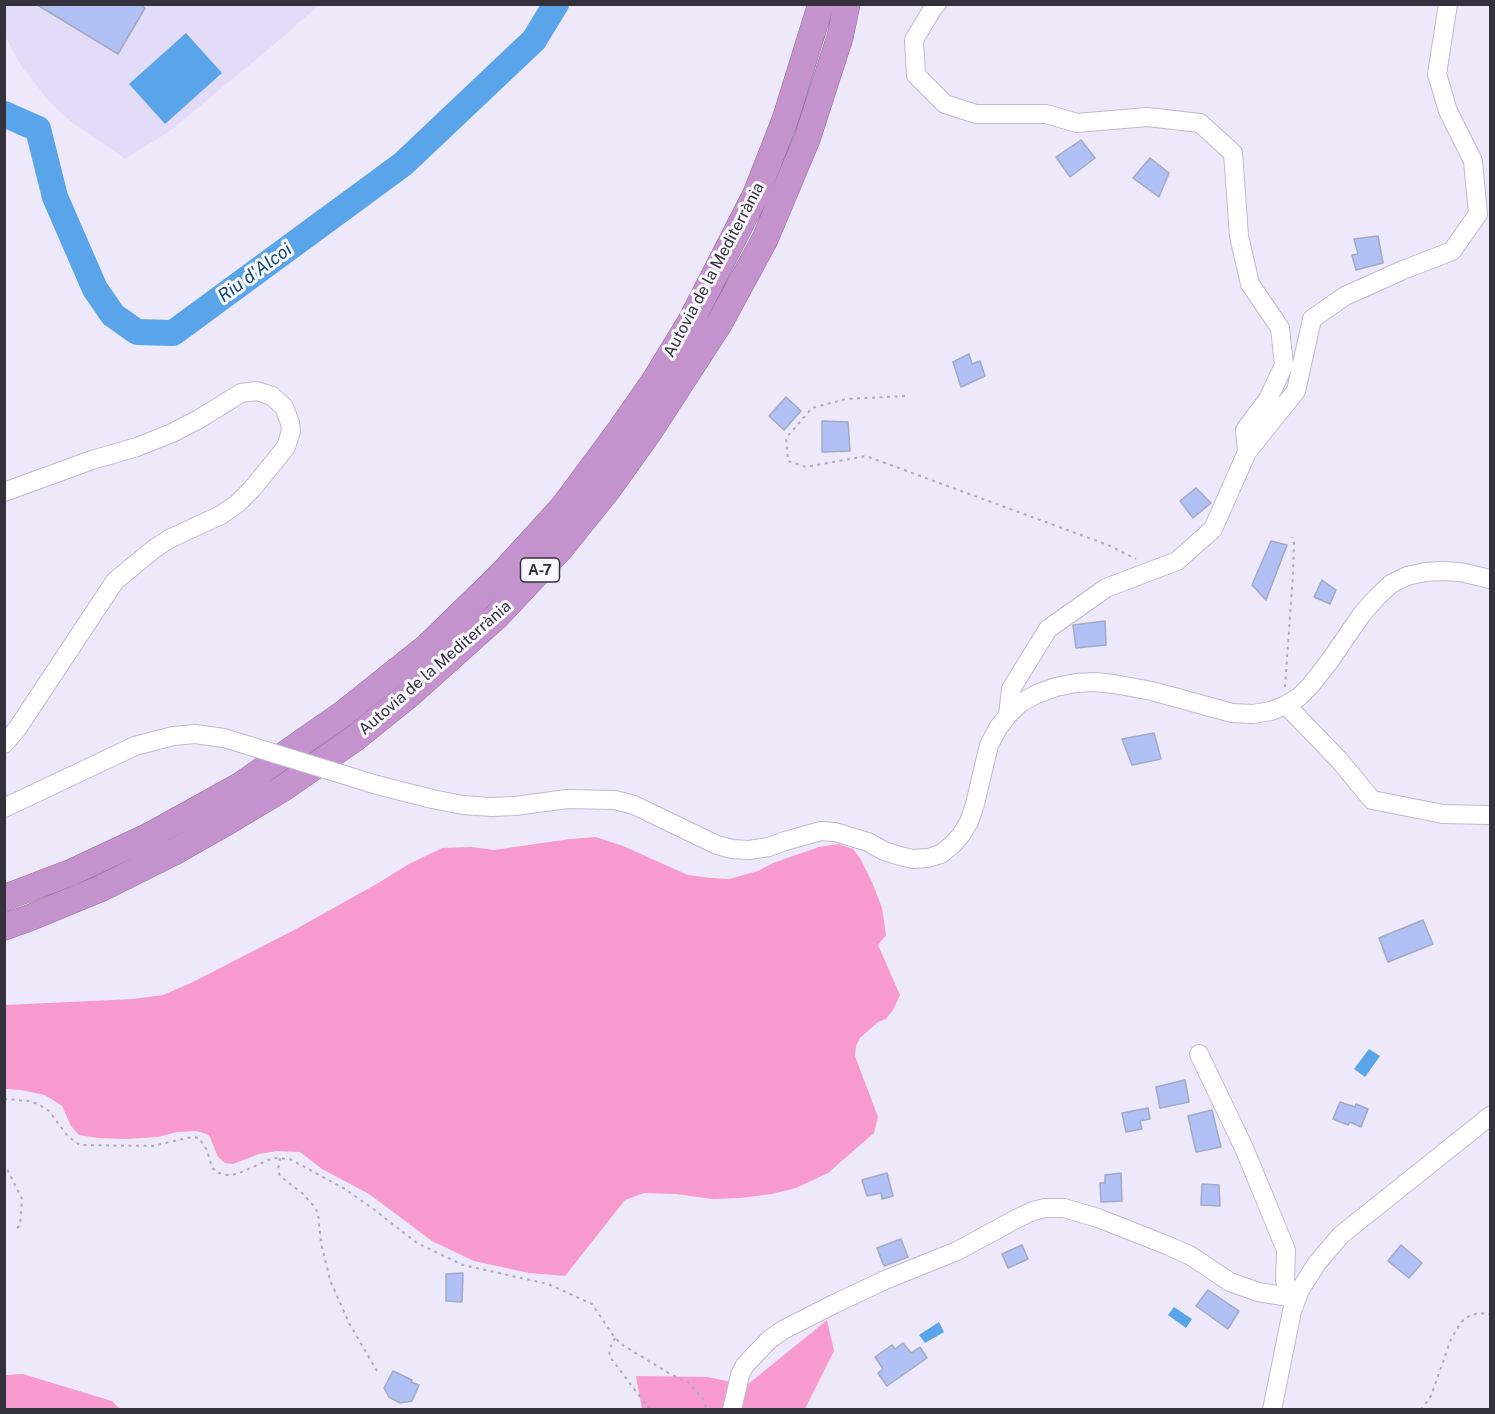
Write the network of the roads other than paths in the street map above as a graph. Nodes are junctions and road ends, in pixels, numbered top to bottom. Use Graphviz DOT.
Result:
graph roads {
  1 [pos="821,4"];
  2 [pos="847,4"];
  3 [pos="937,4"];
  4 [pos="1448,4"];
  5 [pos="1247,452"];
  6 [pos="4,492"];
  7 [pos="1491,579"];
  8 [pos="1286,705"];
  9 [pos="1008,715"];
  10 [pos="4,744"];
  11 [pos="4,808"];
  12 [pos="1491,815"];
  13 [pos="4,898"];
  14 [pos="4,927"];
  15 [pos="1199,1054"];
  16 [pos="1491,1116"];
  17 [pos="1296,1298"];
  18 [pos="732,1410"];
  19 [pos="1272,1410"];
  1 -- 13 [label="highway, Autovia de la Mediterrània / A-7"];
  2 -- 14 [label="highway, Autovia de la Mediterrània / A-7"];
  3 -- 5 [label="street"];
  4 -- 5 [label="street"];
  5 -- 9 [label="street"];
  6 -- 10 [label="street"];
  7 -- 8 [label="street"];
  8 -- 9 [label="street"];
  8 -- 12 [label="street"];
  9 -- 11 [label="street, bridge"];
  15 -- 17 [label="street"];
  16 -- 17 [label="street"];
  17 -- 18 [label="street"];
  17 -- 19 [label="street"];
}
